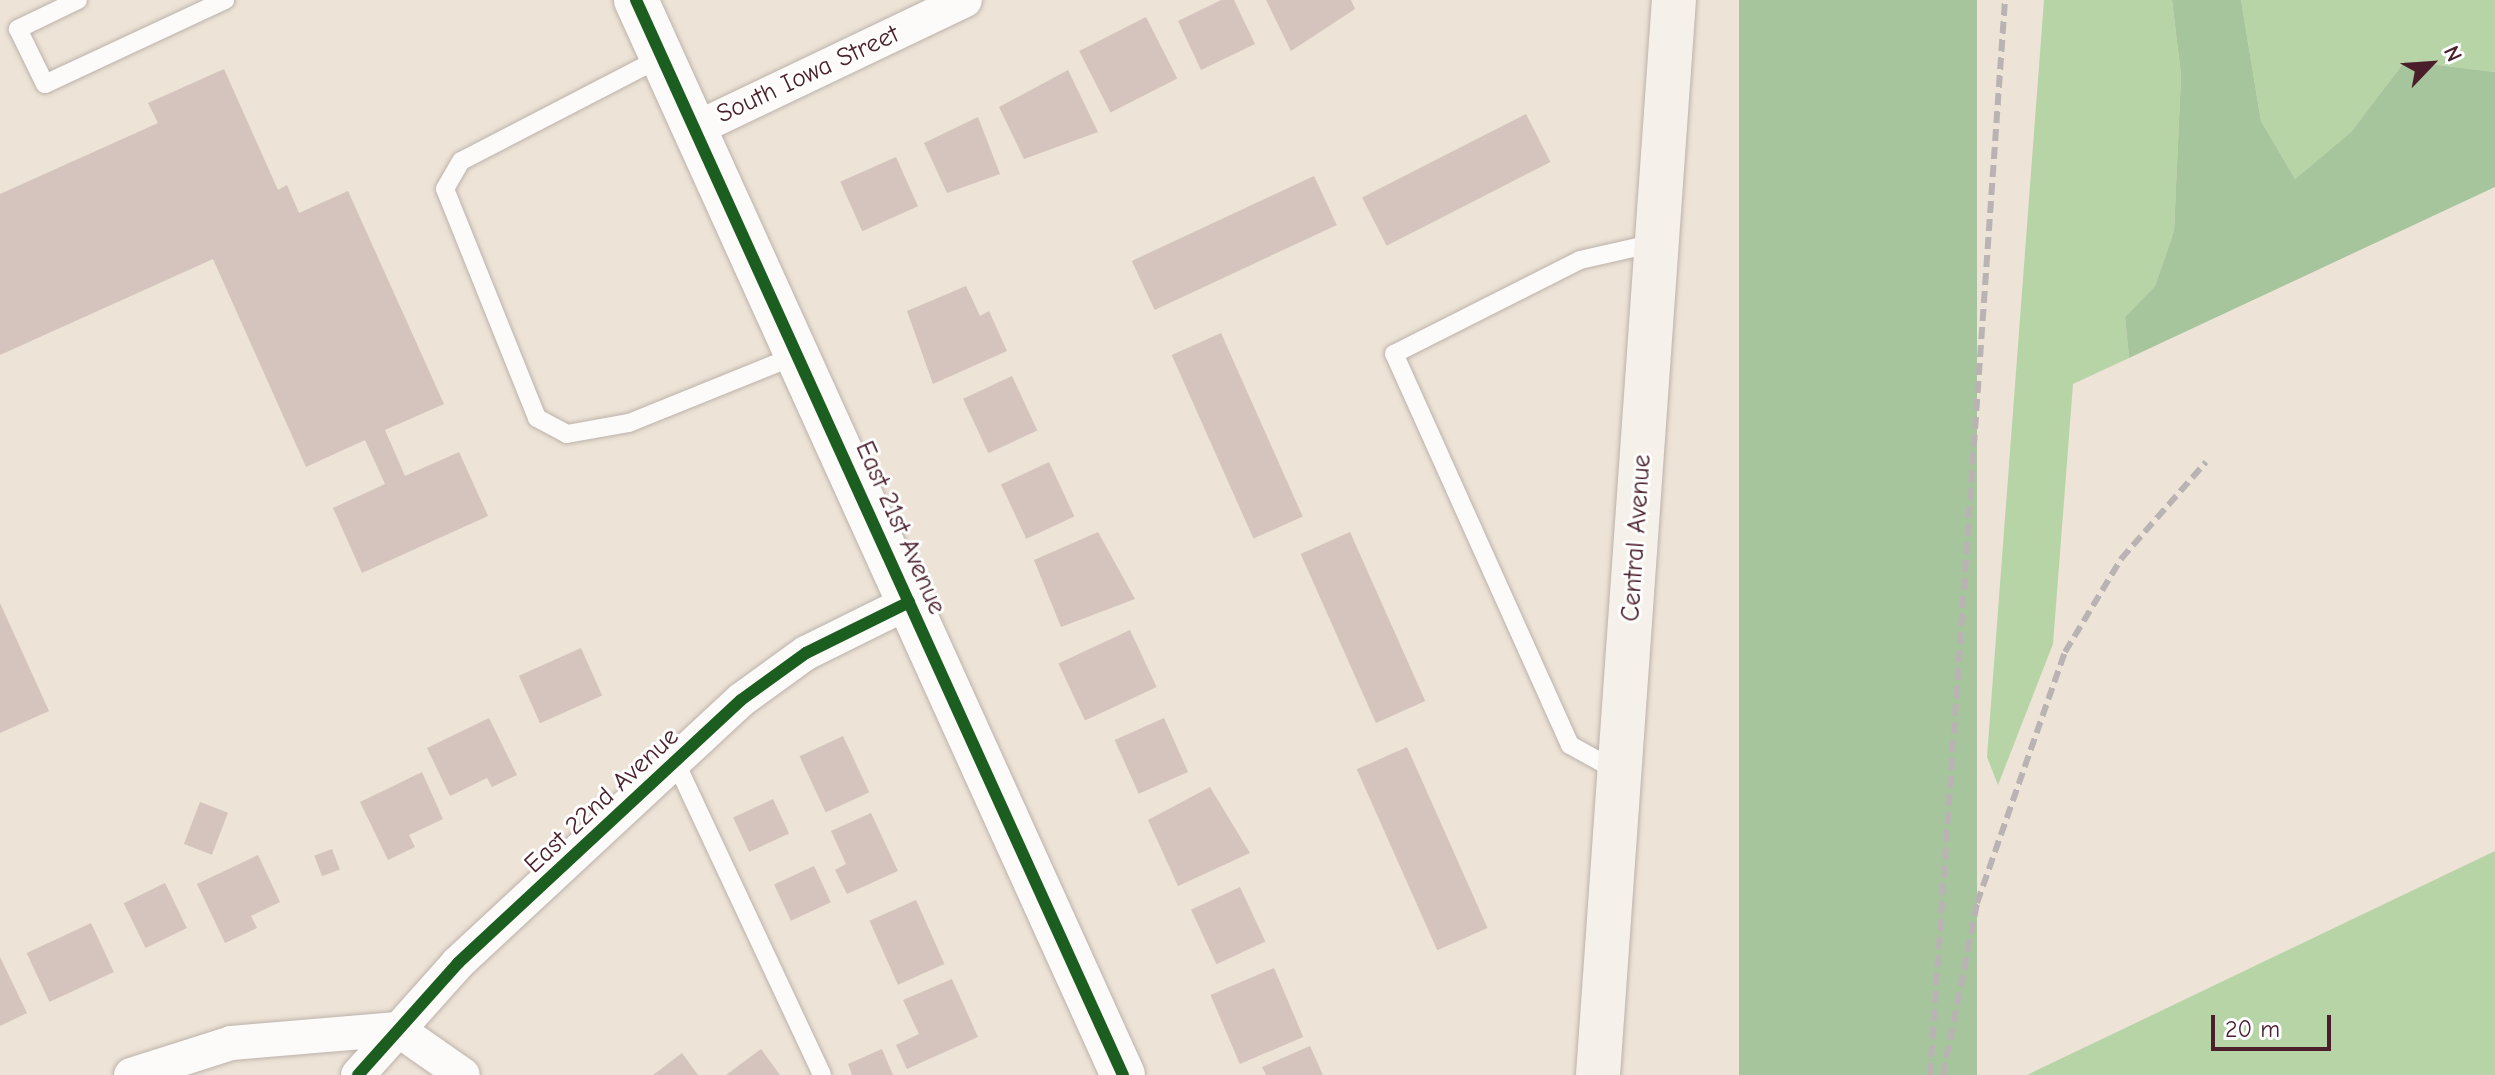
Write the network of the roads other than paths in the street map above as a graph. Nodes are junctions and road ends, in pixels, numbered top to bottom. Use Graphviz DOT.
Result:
graph roads {
  1 [pos="78,0"];
  2 [pos="225,0"];
  3 [pos="636,0"];
  4 [pos="965,0"];
  5 [pos="1674,0"];
  6 [pos="662,57"];
  7 [pos="695,129"];
  8 [pos="1658,243"];
  9 [pos="797,355"];
  10 [pos="909,602"];
  11 [pos="676,763"];
  12 [pos="1620,772"];
  13 [pos="397,1029"];
  14 [pos="131,1075"];
  15 [pos="358,1075"];
  16 [pos="463,1075"];
  17 [pos="822,1075"];
  18 [pos="1123,1075"];
  19 [pos="1598,1075"];
  1 -- 2 [label="lane"];
  3 -- 6 [label="street, East 21st Avenue"];
  4 -- 7 [label="street, South Iowa Street"];
  5 -- 8 [label="main road, Central Avenue"];
  6 -- 7 [label="street, East 21st Avenue"];
  6 -- 9 [label="lane"];
  7 -- 9 [label="street, East 21st Avenue"];
  8 -- 12 [label="main road, Central Avenue"];
  8 -- 12 [label="lane"];
  9 -- 10 [label="street, East 21st Avenue"];
  10 -- 11 [label="street, East 22nd Avenue"];
  10 -- 18 [label="street, East 21st Avenue"];
  11 -- 13 [label="street, East 22nd Avenue"];
  11 -- 17 [label="lane"];
  12 -- 19 [label="main road, Central Avenue"];
  13 -- 14 [label="street"];
  13 -- 15 [label="street, East 22nd Avenue"];
  13 -- 16 [label="street"];
}
